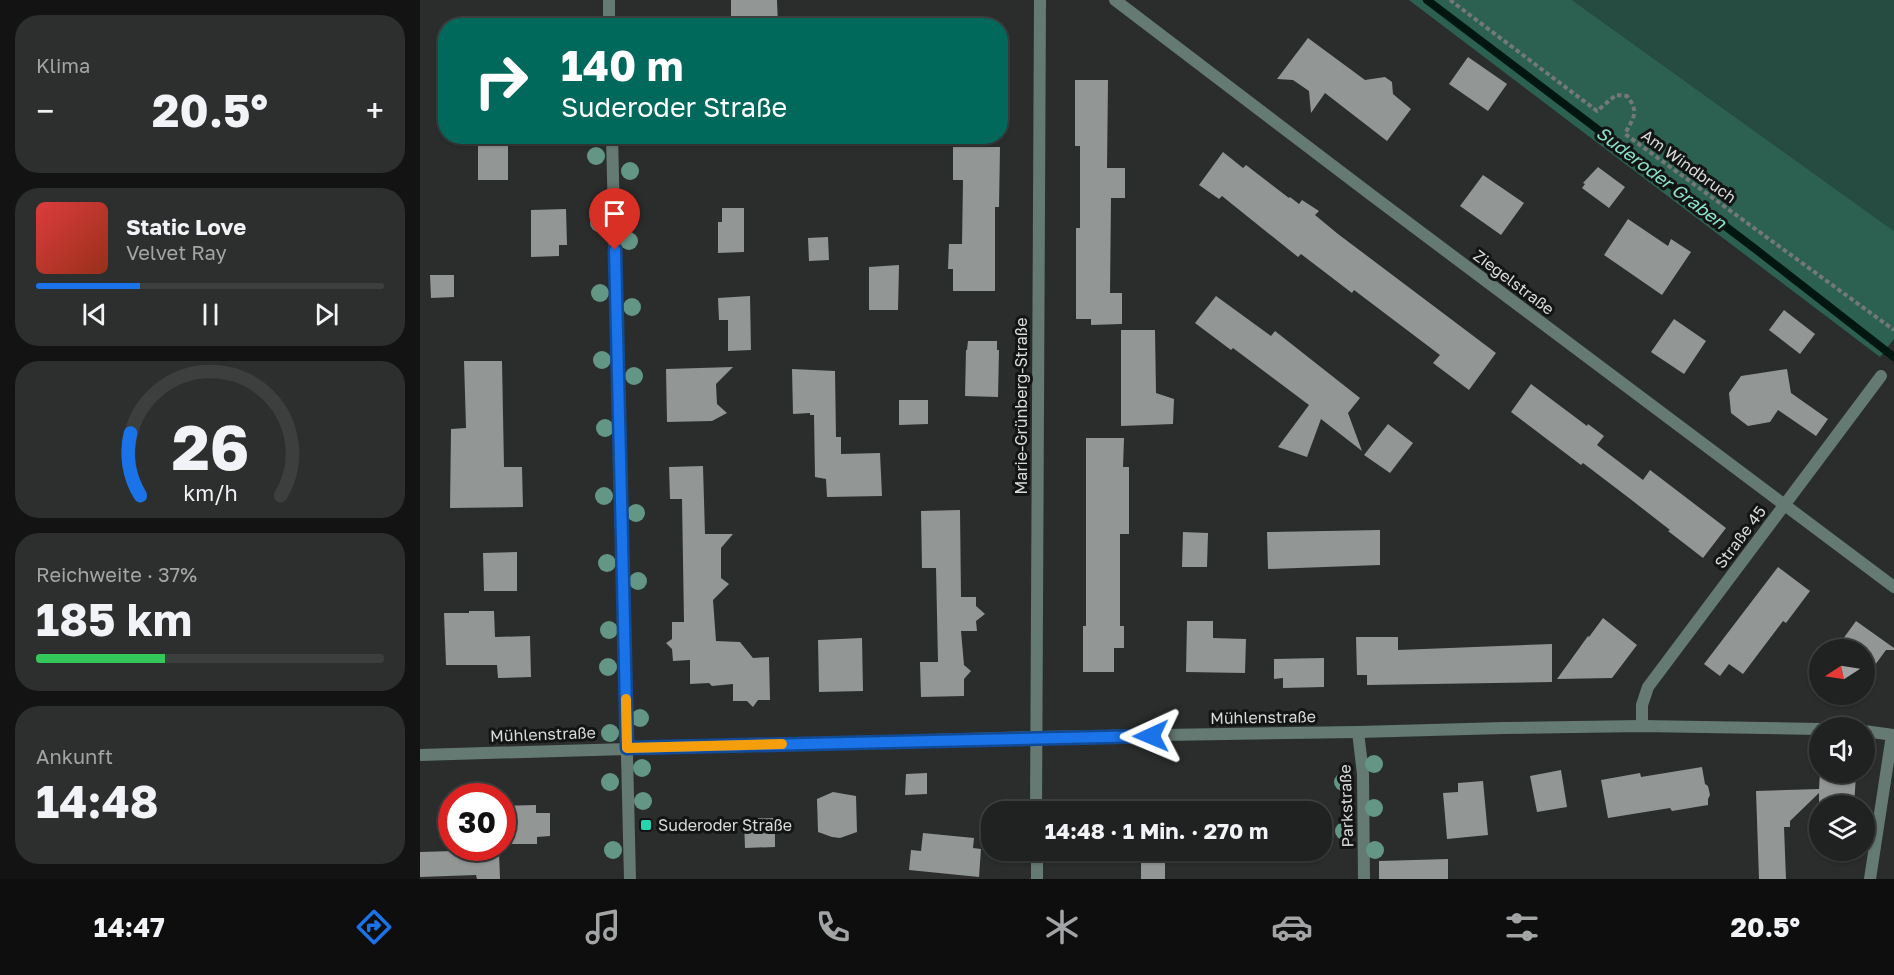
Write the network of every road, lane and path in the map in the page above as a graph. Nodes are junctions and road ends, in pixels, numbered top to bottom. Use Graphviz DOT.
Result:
graph roads {
  1 [pos="609,0"];
  2 [pos="1040,0"];
  3 [pos="1115,0"];
  4 [pos="1450,0"];
  5 [pos="609,18"];
  6 [pos="612,144"];
  7 [pos="1894,330"];
  8 [pos="1881,376"];
  9 [pos="1784,506"];
  10 [pos="1894,587"];
  11 [pos="1642,726"];
  12 [pos="1809,729"];
  13 [pos="1359,732"];
  14 [pos="1875,733"];
  15 [pos="1893,735"];
  16 [pos="1036,737"];
  17 [pos="627,748"];
  18 [pos="420,755"];
  19 [pos="1036,801"];
  20 [pos="1036,861"];
  21 [pos="630,879"];
  22 [pos="1037,879"];
  23 [pos="1364,879"];
  24 [pos="1870,879"];
  1 -- 5 [label="street"];
  2 -- 16 [label="street, Marie-Grünberg-Straße"];
  3 -- 9 [label="street, Ziegelstraße"];
  4 -- 7 [label="path, Am Windbruch"];
  6 -- 17 [label="street"];
  8 -- 9 [label="street, Straße 45"];
  9 -- 10 [label="street, Ziegelstraße"];
  9 -- 11 [label="street, Straße 45"];
  11 -- 12 [label="street, Mühlenstraße"];
  11 -- 13 [label="street, Mühlenstraße"];
  13 -- 16 [label="street, Mühlenstraße"];
  13 -- 23 [label="street, Parkstraße"];
  14 -- 15 [label="street"];
  15 -- 24 [label="street"];
  16 -- 17 [label="street, Mühlenstraße"];
  16 -- 19 [label="street, Marie-Grünberg-Straße"];
  17 -- 18 [label="street, Mühlenstraße"];
  17 -- 21 [label="street"];
  20 -- 22 [label="street"];
}
